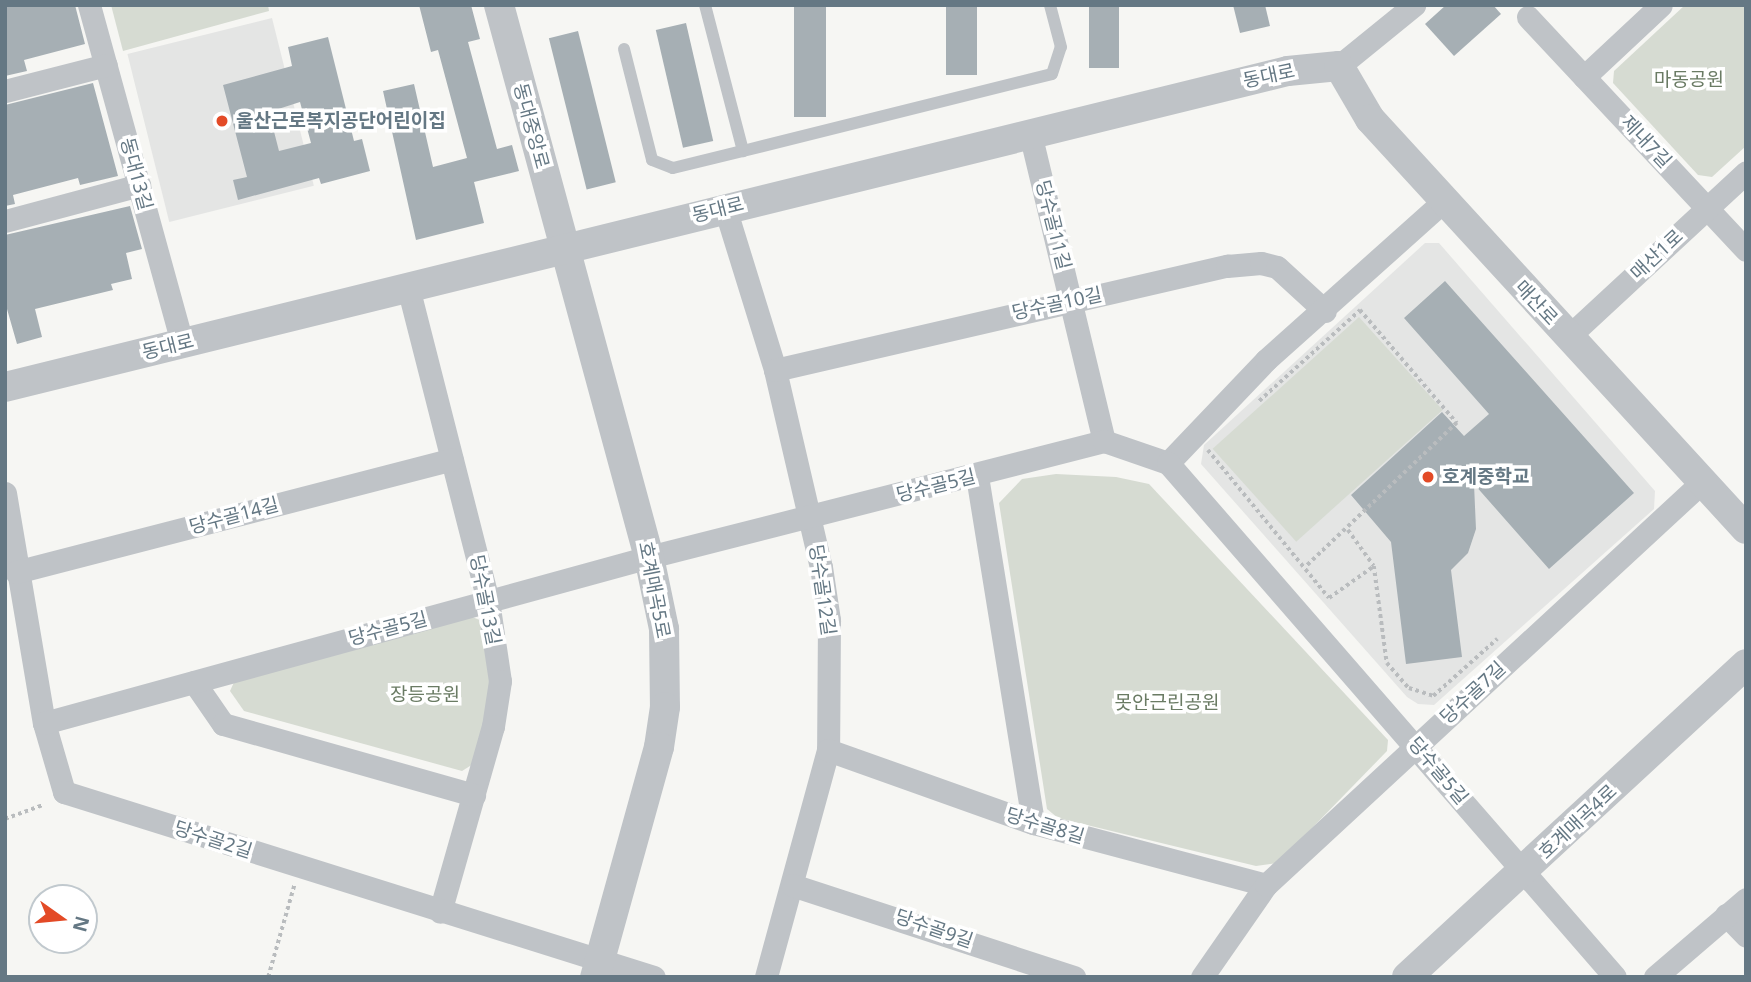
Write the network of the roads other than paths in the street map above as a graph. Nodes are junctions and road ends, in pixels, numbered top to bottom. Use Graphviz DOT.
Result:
graph roads {
  1 [pos="89,5"];
  2 [pos="499,5"];
  3 [pos="705,5"];
  4 [pos="1050,5"];
  5 [pos="1414,5"];
  6 [pos="1661,5"];
  7 [pos="1528,17"];
  8 [pos="624,49"];
  9 [pos="106,65"];
  10 [pos="1339,66"];
  11 [pos="1584,77"];
  12 [pos="5,91"];
  13 [pos="1030,133"];
  14 [pos="743,151"];
  15 [pos="1746,172"];
  16 [pos="139,185"];
  17 [pos="1443,202"];
  18 [pos="725,208"];
  19 [pos="1707,208"];
  20 [pos="5,221"];
  21 [pos="564,247"];
  22 [pos="1746,250"];
  23 [pos="408,287"];
  24 [pos="1073,300"];
  25 [pos="1325,311"];
  26 [pos="1567,338"];
  27 [pos="182,343"];
  28 [pos="775,370"];
  29 [pos="5,387"];
  30 [pos="1104,440"];
  31 [pos="452,459"];
  32 [pos="1168,463"];
  33 [pos="977,476"];
  34 [pos="1701,483"];
  35 [pos="5,493"];
  36 [pos="810,517"];
  37 [pos="1746,529"];
  38 [pos="649,557"];
  39 [pos="16,572"];
  40 [pos="488,601"];
  41 [pos="1746,664"];
  42 [pos="194,682"];
  43 [pos="44,723"];
  44 [pos="1416,744"];
  45 [pos="828,750"];
  46 [pos="474,795"];
  47 [pos="1033,823"];
  48 [pos="1524,873"];
  49 [pos="792,885"];
  50 [pos="1266,885"];
  51 [pos="1746,899"];
  52 [pos="440,912"];
  53 [pos="1726,915"];
  54 [pos="1746,936"];
  55 [pos="597,970"];
  56 [pos="654,977"];
  57 [pos="766,977"];
  58 [pos="1074,977"];
  59 [pos="1202,977"];
  60 [pos="1407,977"];
  61 [pos="1615,977"];
  62 [pos="1656,977"];
  1 -- 9 [label="street, 동대13길"];
  2 -- 21 [label="street, 동대중앙로"];
  3 -- 14 [label="lane"];
  4 -- 14 [label="lane"];
  5 -- 10 [label="street"];
  6 -- 11 [label="street"];
  7 -- 11 [label="street, 제내7길"];
  8 -- 14 [label="lane"];
  9 -- 12 [label="street"];
  9 -- 16 [label="street, 동대13길"];
  10 -- 13 [label="street, 동대로"];
  10 -- 17 [label="street, 매산로"];
  11 -- 19 [label="street, 제내7길"];
  13 -- 18 [label="street, 동대로"];
  13 -- 24 [label="street, 당수골11길"];
  15 -- 19 [label="street, 매산1로"];
  16 -- 20 [label="street"];
  16 -- 27 [label="street, 동대13길"];
  17 -- 25 [label="street"];
  17 -- 26 [label="street, 매산로"];
  18 -- 21 [label="street, 동대로"];
  18 -- 28 [label="street, 당수골12길"];
  19 -- 22 [label="street, 제내7길"];
  19 -- 26 [label="street, 매산1로"];
  21 -- 23 [label="street, 동대로"];
  21 -- 38 [label="street, 호계매곡5로"];
  23 -- 27 [label="street, 동대로"];
  23 -- 31 [label="street, 당수골13길"];
  24 -- 25 [label="street, 당수골10길"];
  24 -- 28 [label="street, 당수골10길"];
  24 -- 30 [label="street, 당수골11길"];
  25 -- 32 [label="street"];
  26 -- 34 [label="street, 매산로"];
  27 -- 29 [label="street, 동대로"];
  28 -- 36 [label="street, 당수골12길"];
  30 -- 32 [label="street, 당수골5길"];
  30 -- 33 [label="street, 당수골5길"];
  31 -- 39 [label="street, 당수골14길"];
  31 -- 40 [label="street, 당수골13길"];
  32 -- 44 [label="street, 당수골5길"];
  33 -- 36 [label="street, 당수골5길"];
  33 -- 47 [label="street"];
  34 -- 37 [label="street, 매산로"];
  34 -- 44 [label="street, 당수골7길"];
  35 -- 39 [label="street, 당수골2길"];
  36 -- 38 [label="street, 당수골5길"];
  36 -- 45 [label="street, 당수골12길"];
  38 -- 40 [label="street, 당수골5길"];
  38 -- 55 [label="street, 호계매곡5로"];
  39 -- 43 [label="street, 당수골2길"];
  40 -- 42 [label="street, 당수골5길"];
  40 -- 46 [label="street, 당수골13길"];
  41 -- 48 [label="street, 호계매곡4로"];
  42 -- 43 [label="street, 당수골5길"];
  42 -- 46 [label="street"];
  43 -- 52 [label="street, 당수골2길"];
  44 -- 48 [label="street, 당수골5길"];
  44 -- 50 [label="street, 당수골7길"];
  45 -- 47 [label="street, 당수골8길"];
  45 -- 49 [label="street, 당수골12길"];
  46 -- 52 [label="street, 당수골13길"];
  47 -- 50 [label="street, 당수골8길"];
  48 -- 60 [label="street, 호계매곡4로"];
  48 -- 61 [label="street, 당수골5길"];
  49 -- 57 [label="street, 당수골12길"];
  49 -- 58 [label="street, 당수골9길"];
  50 -- 59 [label="street, 당수골7길"];
  51 -- 53 [label="street"];
  52 -- 55 [label="street, 당수골2길"];
  53 -- 54 [label="street"];
  53 -- 62 [label="street"];
  55 -- 56 [label="street, 당수골2길"];
}
